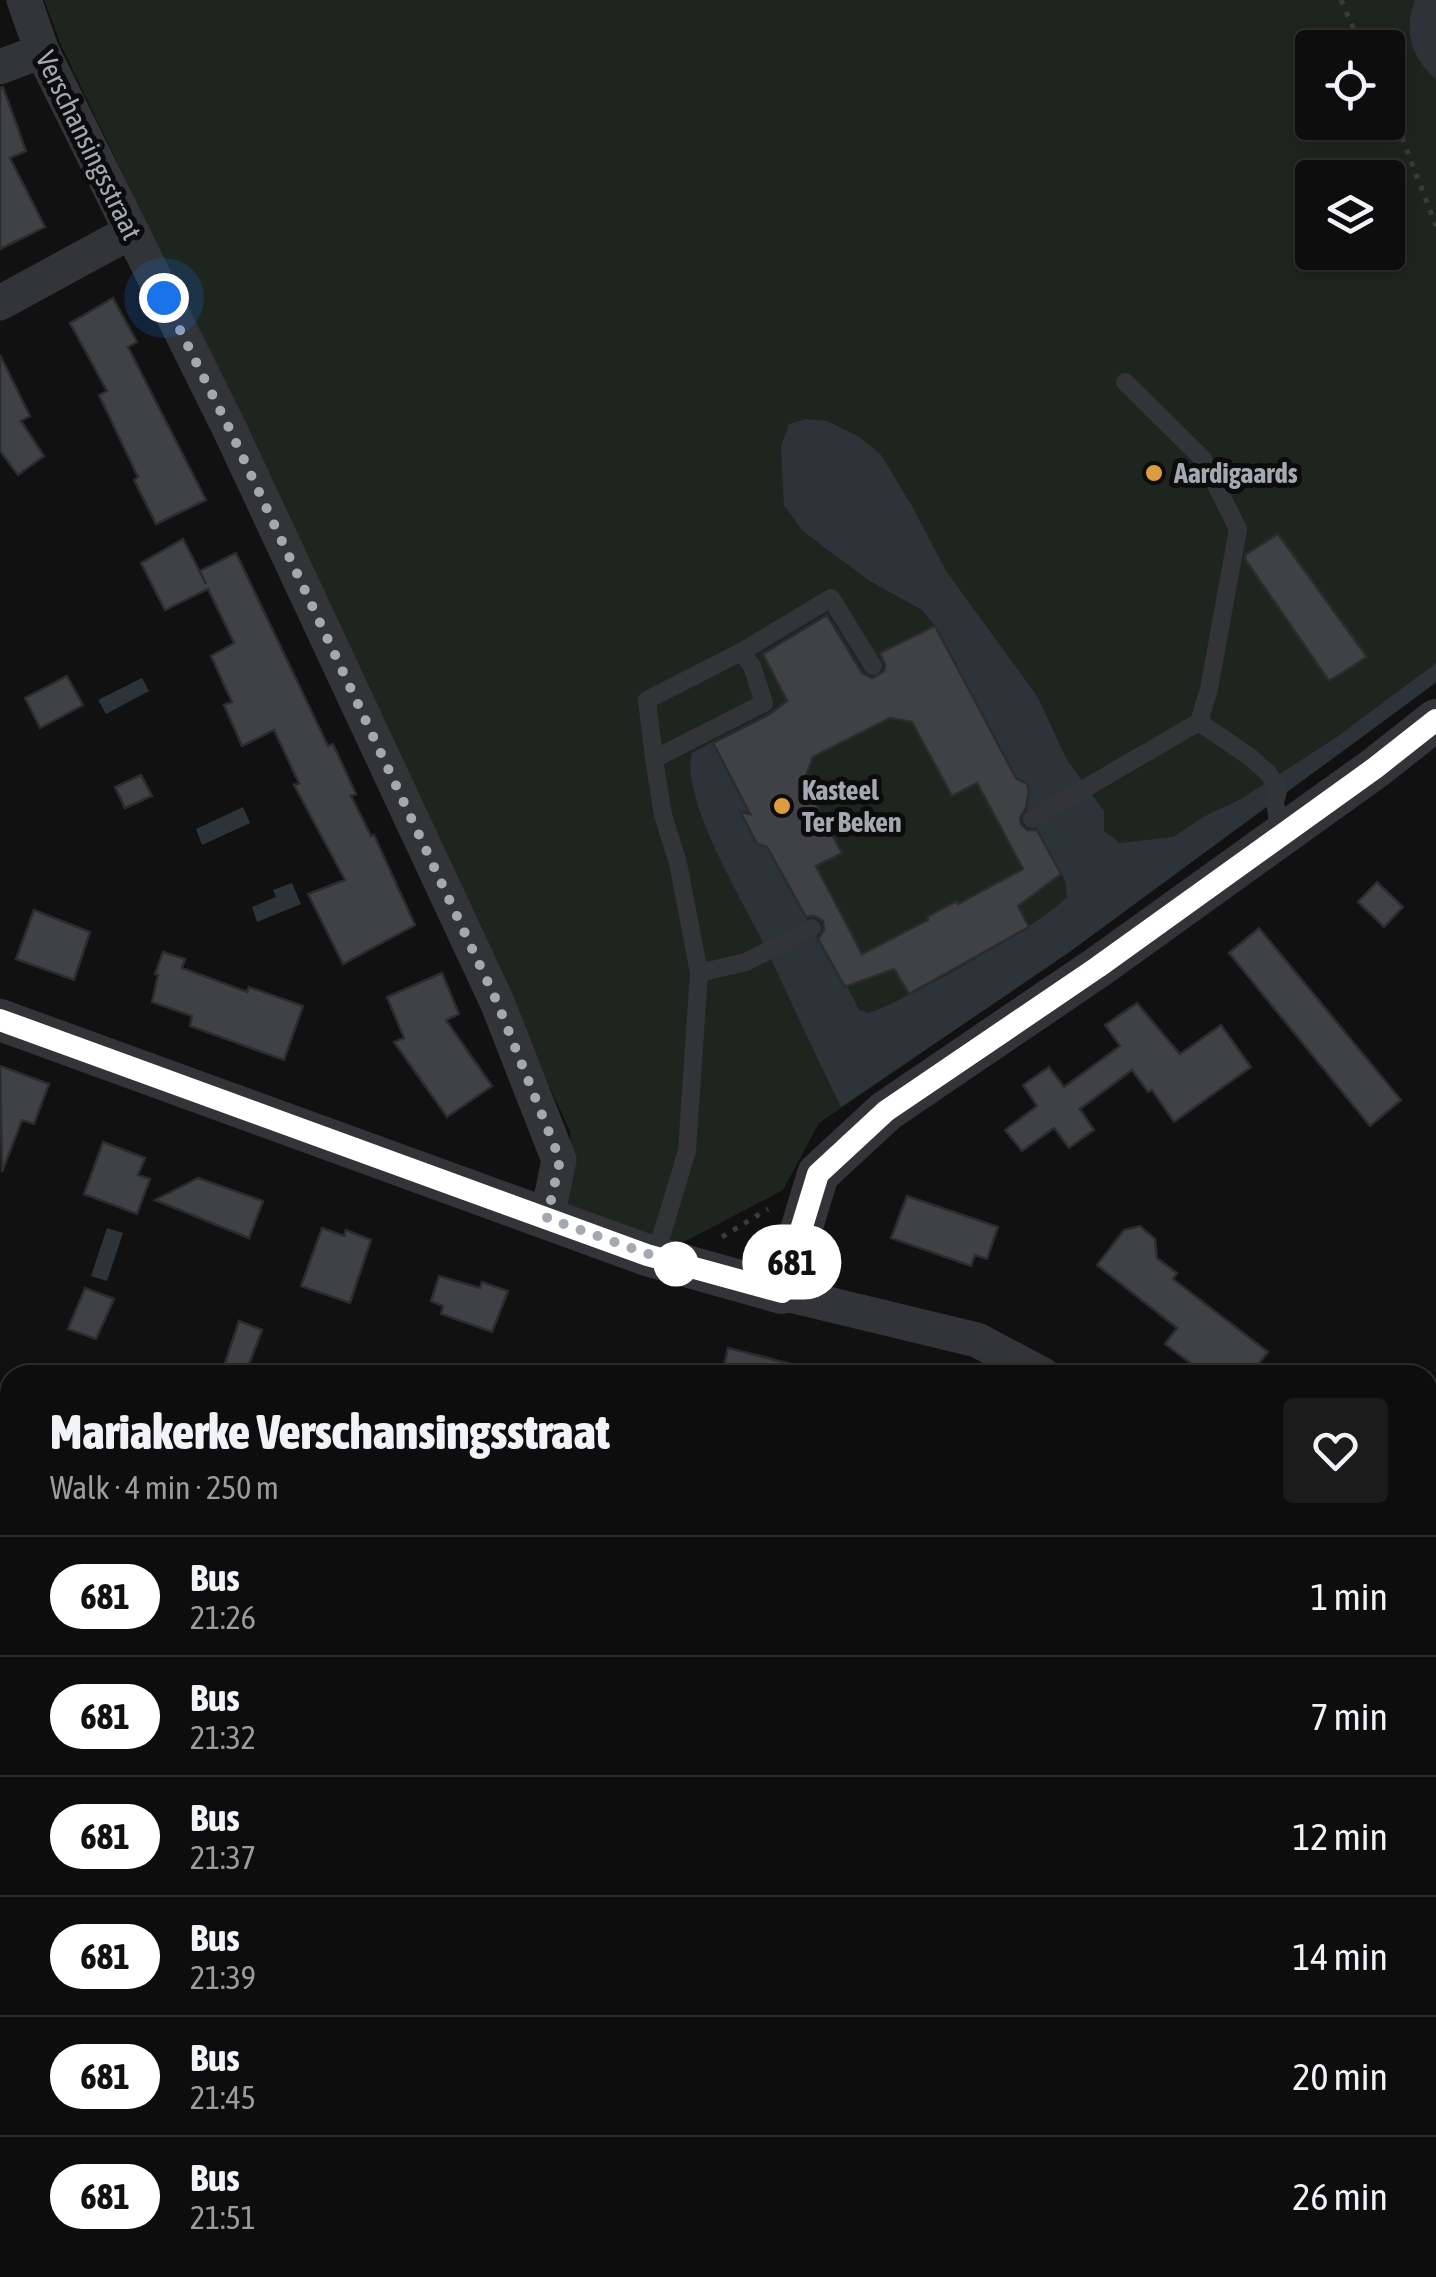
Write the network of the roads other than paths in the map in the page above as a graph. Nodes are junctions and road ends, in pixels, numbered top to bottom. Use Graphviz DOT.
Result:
graph roads {
  1 [pos="24,0"];
  2 [pos="42,50"];
  3 [pos="0,66"];
  4 [pos="130,232"];
  5 [pos="0,303"];
  6 [pos="1125,382"];
  7 [pos="741,652"];
  8 [pos="873,666"];
  9 [pos="1436,720"];
  10 [pos="1199,722"];
  11 [pos="654,759"];
  12 [pos="1032,819"];
  13 [pos="1280,836"];
  14 [pos="812,928"];
  15 [pos="700,973"];
  16 [pos="0,1020"];
  17 [pos="547,1218"];
  18 [pos="659,1258"];
  19 [pos="782,1292"];
  20 [pos="1025,1365"];
  1 -- 2 [label="street, Verschansingsstraat"];
  2 -- 3 [label="street"];
  2 -- 4 [label="street, Verschansingsstraat"];
  4 -- 5 [label="street"];
  4 -- 17 [label="street, Verschansingsstraat"];
  6 -- 10 [label="lane"];
  7 -- 8 [label="lane"];
  7 -- 11 [label="lane"];
  7 -- 11 [label="lane"];
  9 -- 13 [label="street"];
  10 -- 12 [label="lane"];
  10 -- 13 [label="lane"];
  11 -- 15 [label="lane"];
  13 -- 19 [label="street"];
  14 -- 15 [label="lane"];
  15 -- 18 [label="lane"];
  16 -- 17 [label="street"];
  17 -- 18 [label="street"];
  18 -- 19 [label="street"];
  19 -- 20 [label="street"];
}
